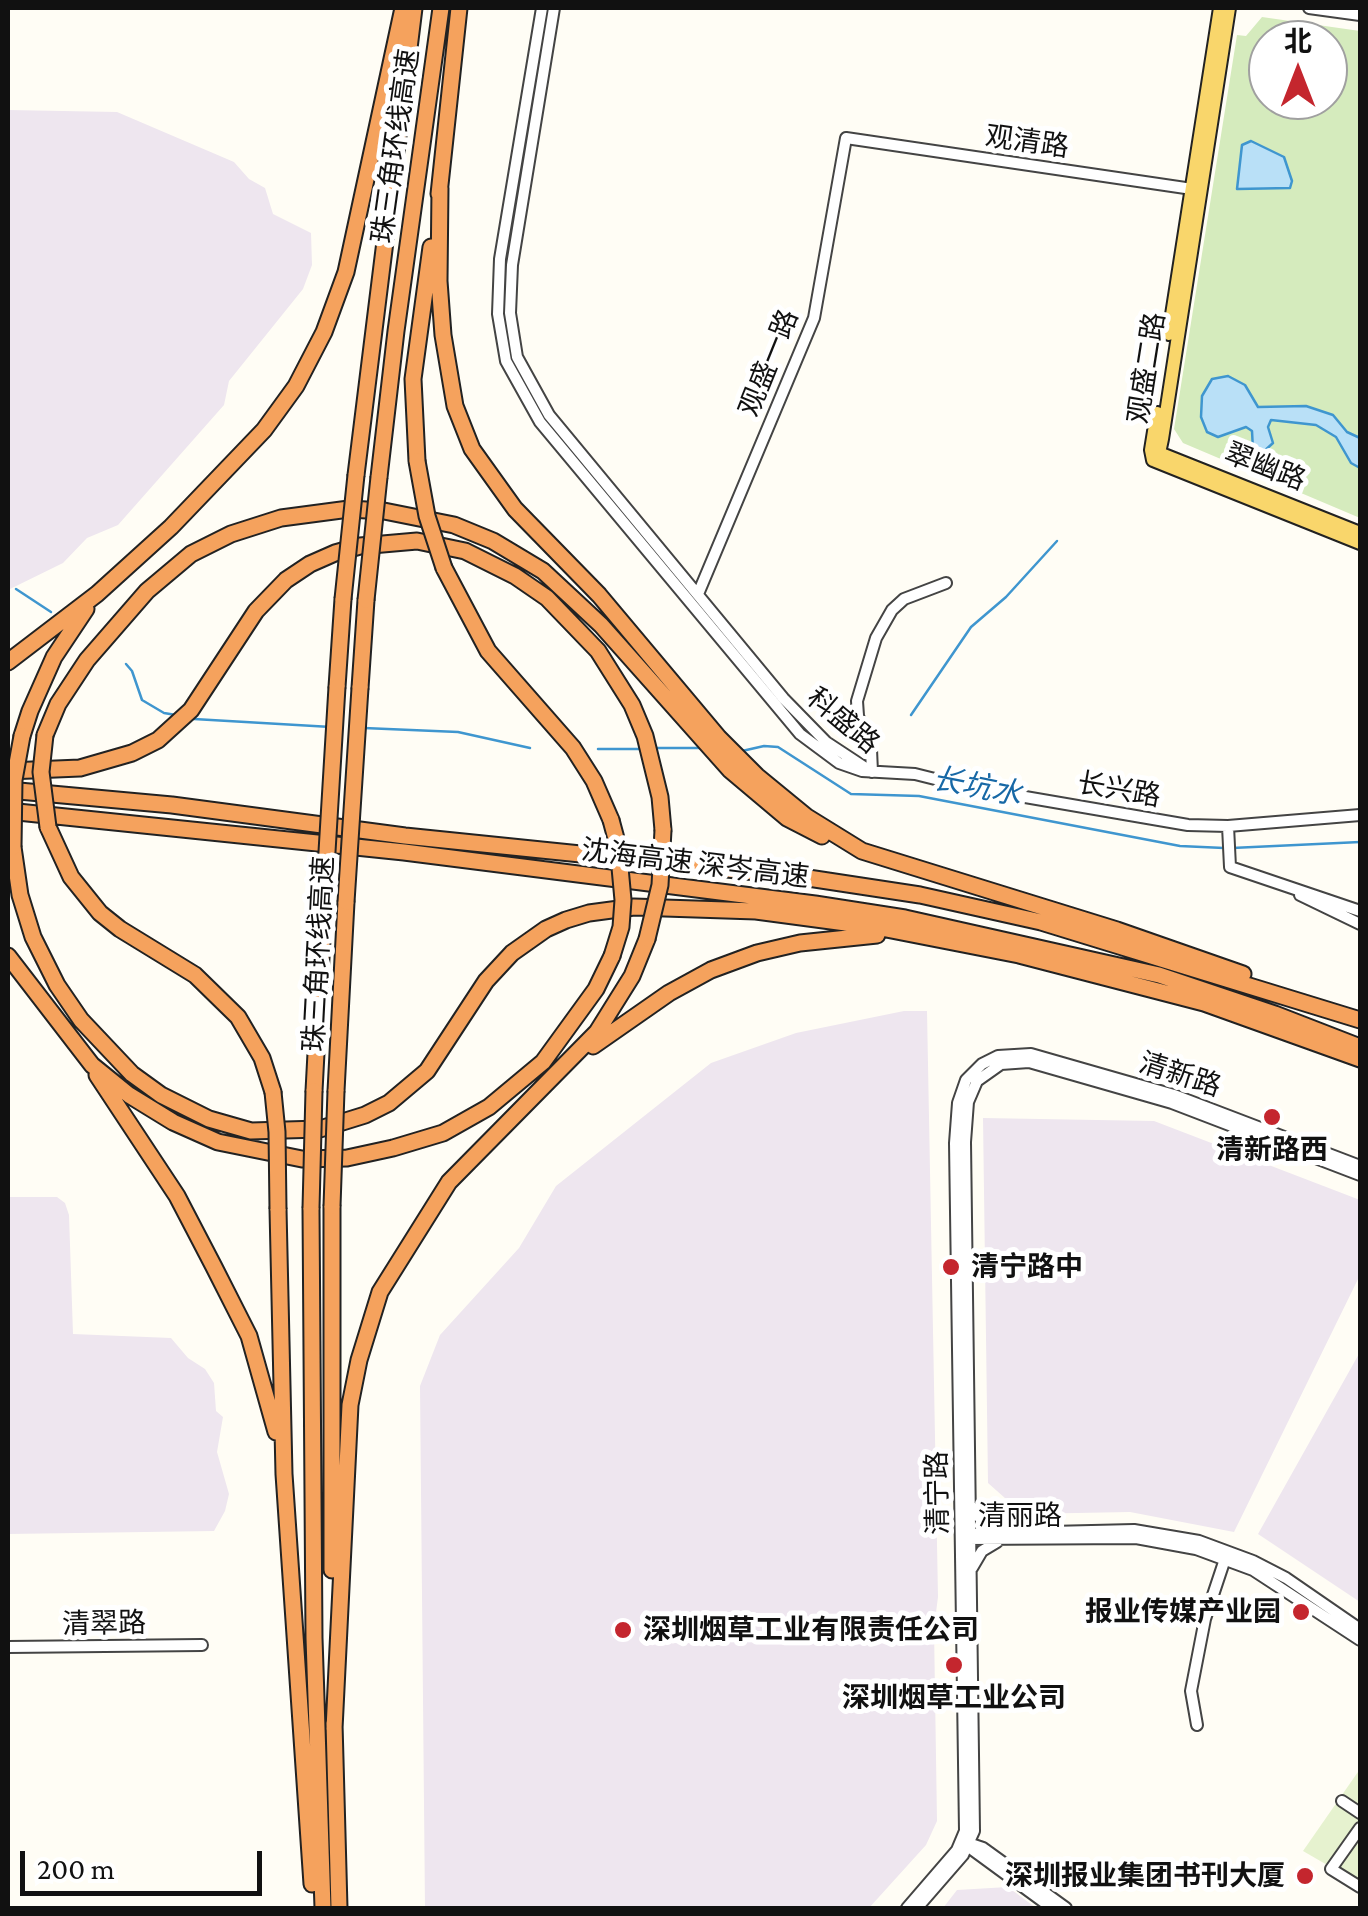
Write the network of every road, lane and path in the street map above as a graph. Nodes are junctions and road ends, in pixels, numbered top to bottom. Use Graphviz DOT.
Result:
graph roads {
  1 [pos="403,8"];
  2 [pos="414,8"];
  3 [pos="441,8"];
  4 [pos="459,8"];
  5 [pos="542,8"];
  6 [pos="554,8"];
  7 [pos="1220,8"];
  8 [pos="1230,8"];
  9 [pos="1309,8"];
  10 [pos="1360,15"];
  11 [pos="846,138"];
  12 [pos="440,188"];
  13 [pos="1196,190"];
  14 [pos="1154,454"];
  15 [pos="1360,533"];
  16 [pos="1360,543"];
  17 [pos="946,583"];
  18 [pos="97,594"];
  19 [pos="698,594"];
  20 [pos="8,662"];
  21 [pos="8,771"];
  22 [pos="872,772"];
  23 [pos="8,790"];
  24 [pos="8,811"];
  25 [pos="1360,815"];
  26 [pos="1228,826"];
  27 [pos="862,851"];
  28 [pos="1292,888"];
  29 [pos="1360,911"];
  30 [pos="1360,924"];
  31 [pos="943,939"];
  32 [pos="8,956"];
  33 [pos="1355,1017"];
  34 [pos="65,1032"];
  35 [pos="1360,1047"];
  36 [pos="1360,1060"];
  37 [pos="984,1069"];
  38 [pos="558,1073"];
  39 [pos="1360,1166"];
  40 [pos="1360,1176"];
  41 [pos="284,1474"];
  42 [pos="969,1497"];
  43 [pos="1006,1536"];
  44 [pos="967,1537"];
  45 [pos="1226,1554"];
  46 [pos="970,1574"];
  47 [pos="1360,1629"];
  48 [pos="1360,1640"];
  49 [pos="202,1645"];
  50 [pos="8,1647"];
  51 [pos="1197,1725"];
  52 [pos="334,1729"];
  53 [pos="1342,1800"];
  54 [pos="1360,1814"];
  55 [pos="974,1816"];
  56 [pos="1360,1828"];
  57 [pos="967,1844"];
  58 [pos="995,1862"];
  59 [pos="950,1870"];
  60 [pos="1360,1887"];
  61 [pos="319,1908"];
  62 [pos="339,1908"];
  63 [pos="906,1908"];
  64 [pos="917,1908"];
  65 [pos="1052,1908"];
  66 [pos="1066,1908"];
  1 -- 18 [label="highway"];
  2 -- 61 [label="highway, 珠三角环线高速, bridge"];
  3 -- 52 [label="highway, 珠三角环线高速, bridge"];
  4 -- 12 [label="highway"];
  5 -- 22 [label="street, 科盛路"];
  6 -- 19 [label="street, 科盛路"];
  7 -- 13 [label="main road, 观盛二路"];
  8 -- 13 [label="main road, 观盛二路"];
  9 -- 10 [label="street"];
  11 -- 13 [label="street, 观清路"];
  11 -- 19 [label="street, 观盛一路"];
  12 -- 27 [label="highway"];
  12 -- 34 [label="highway, bridge"];
  13 -- 14 [label="main road, 观盛二路"];
  14 -- 15 [label="main road, 翠幽路"];
  14 -- 16 [label="main road, 翠幽路"];
  17 -- 22 [label="street"];
  18 -- 20 [label="highway"];
  18 -- 31 [label="highway, bridge"];
  19 -- 22 [label="street, 科盛路"];
  21 -- 38 [label="highway, bridge"];
  22 -- 26 [label="street, 长兴路"];
  23 -- 33 [label="highway, 沈海高速 深岑高速"];
  24 -- 35 [label="highway, 沈海高速 深岑高速"];
  25 -- 26 [label="street, 长兴路"];
  26 -- 28 [label="street"];
  27 -- 33 [label="highway"];
  27 -- 41 [label="highway, bridge"];
  28 -- 29 [label="street"];
  28 -- 30 [label="street"];
  31 -- 36 [label="highway"];
  31 -- 38 [label="highway"];
  32 -- 34 [label="highway"];
  34 -- 41 [label="highway"];
  37 -- 39 [label="street, 清新路"];
  37 -- 40 [label="street, 清新路"];
  37 -- 42 [label="street, 清宁路"];
  37 -- 44 [label="street, 清宁路"];
  38 -- 52 [label="highway"];
  41 -- 61 [label="highway"];
  42 -- 43 [label="street"];
  42 -- 44 [label="street, 清宁路"];
  43 -- 44 [label="street, 清丽路"];
  43 -- 45 [label="street, 清丽路"];
  43 -- 46 [label="street"];
  44 -- 46 [label="street, 清宁路"];
  44 -- 57 [label="street, 清宁路"];
  45 -- 47 [label="street, 清丽路"];
  45 -- 48 [label="street, 清丽路"];
  45 -- 51 [label="street"];
  46 -- 55 [label="street, 清宁路"];
  49 -- 50 [label="street, 清翠路"];
  52 -- 62 [label="highway, 珠三角环线高速"];
  53 -- 54 [label="street"];
  55 -- 57 [label="street, 清宁路"];
  55 -- 58 [label="street"];
  56 -- 60 [label="street"];
  57 -- 58 [label="street"];
  57 -- 59 [label="street"];
  57 -- 63 [label="street"];
  58 -- 59 [label="street"];
  58 -- 65 [label="street"];
  58 -- 66 [label="street"];
  59 -- 64 [label="street"];
}
